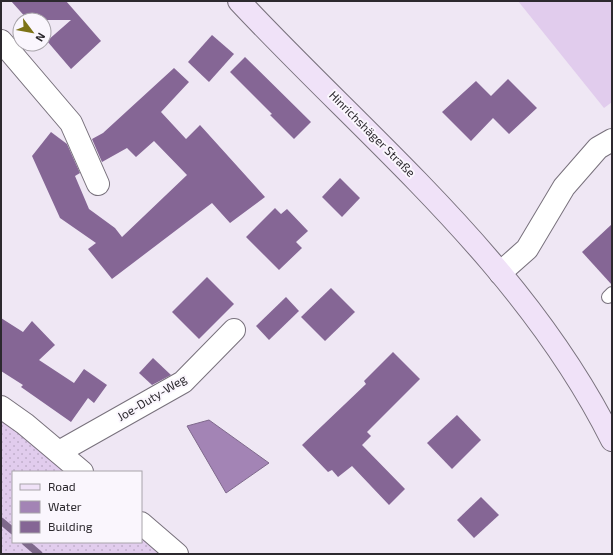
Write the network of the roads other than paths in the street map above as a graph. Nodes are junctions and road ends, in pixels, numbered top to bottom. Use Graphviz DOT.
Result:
graph roads {
  1 [pos="240,1"];
  2 [pos="1,41"];
  3 [pos="612,140"];
  4 [pos="98,184"];
  5 [pos="500,273"];
  6 [pos="234,330"];
  7 [pos="1,407"];
  8 [pos="612,440"];
  9 [pos="59,452"];
  10 [pos="81,471"];
  11 [pos="142,524"];
  12 [pos="177,554"];
  1 -- 5 [label="main road, Hinrichshäger Straße"];
  2 -- 4 [label="street"];
  3 -- 5 [label="street"];
  5 -- 8 [label="main road, Hinrichshäger Straße"];
  6 -- 9 [label="street, Joe-Duty-Weg"];
  7 -- 9 [label="street"];
  9 -- 10 [label="street"];
  11 -- 12 [label="street"];
}
